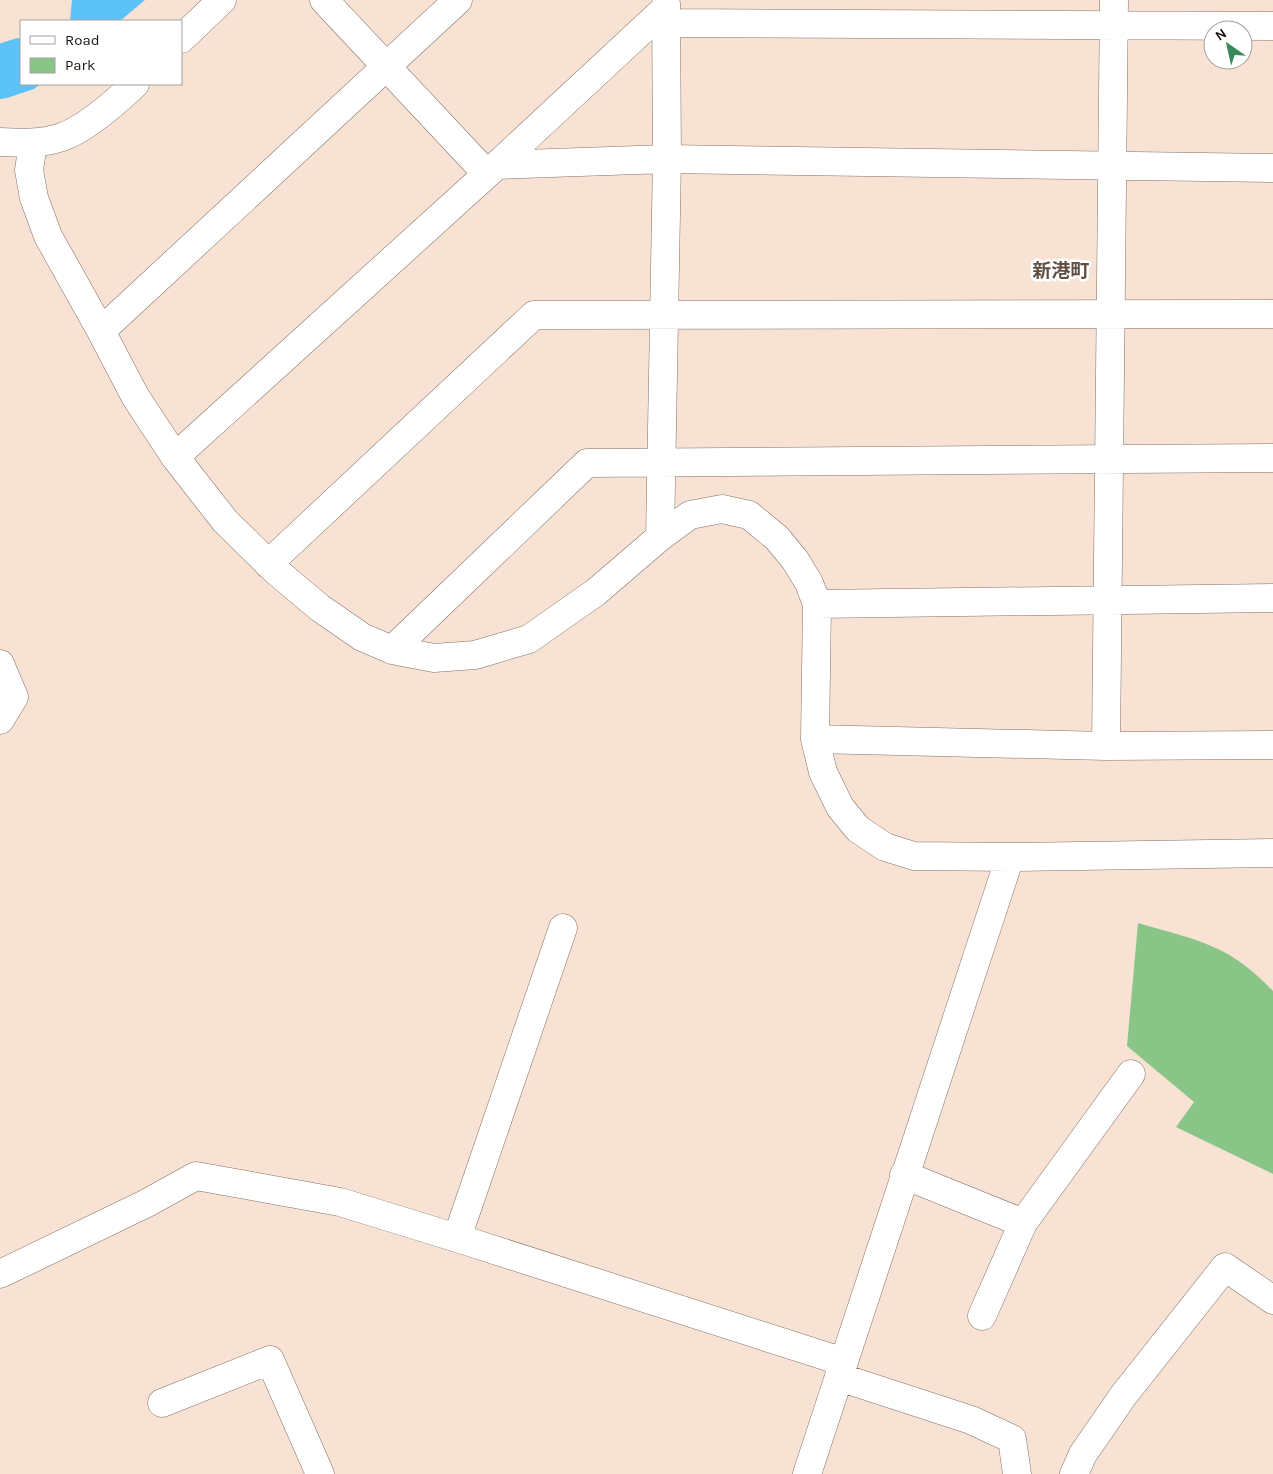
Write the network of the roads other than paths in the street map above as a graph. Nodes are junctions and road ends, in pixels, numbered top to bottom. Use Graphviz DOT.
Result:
graph roads {
  1 [pos="222,0"];
  2 [pos="324,0"];
  3 [pos="458,0"];
  4 [pos="666,10"];
  5 [pos="1114,13"];
  6 [pos="1273,26"];
  7 [pos="182,39"];
  8 [pos="386,66"];
  9 [pos="134,85"];
  10 [pos="0,142"];
  11 [pos="33,143"];
  12 [pos="667,158"];
  13 [pos="1112,166"];
  14 [pos="1273,168"];
  15 [pos="492,169"];
  16 [pos="1110,314"];
  17 [pos="1273,314"];
  18 [pos="664,315"];
  19 [pos="101,331"];
  20 [pos="175,457"];
  21 [pos="1273,458"];
  22 [pos="1108,460"];
  23 [pos="660,463"];
  24 [pos="660,537"];
  25 [pos="268,564"];
  26 [pos="1273,598"];
  27 [pos="1106,600"];
  28 [pos="818,604"];
  29 [pos="392,650"];
  30 [pos="0,664"];
  31 [pos="0,720"];
  32 [pos="816,740"];
  33 [pos="1273,745"];
  34 [pos="1106,746"];
  35 [pos="1273,853"];
  36 [pos="1010,857"];
  37 [pos="563,928"];
  38 [pos="1132,1074"];
  39 [pos="904,1175"];
  40 [pos="1023,1223"];
  41 [pos="457,1238"];
  42 [pos="0,1274"];
  43 [pos="1273,1300"];
  44 [pos="982,1316"];
  45 [pos="842,1370"];
  46 [pos="162,1403"];
  47 [pos="320,1474"];
  48 [pos="807,1474"];
  49 [pos="1017,1474"];
  50 [pos="1074,1474"];
  1 -- 7 [label="street"];
  2 -- 8 [label="street"];
  3 -- 8 [label="street"];
  4 -- 5 [label="street"];
  4 -- 12 [label="street"];
  4 -- 15 [label="street"];
  5 -- 6 [label="street"];
  5 -- 13 [label="street"];
  8 -- 15 [label="street"];
  8 -- 19 [label="street"];
  9 -- 11 [label="street"];
  10 -- 11 [label="street"];
  11 -- 19 [label="street"];
  12 -- 13 [label="street"];
  12 -- 15 [label="street"];
  12 -- 18 [label="street"];
  13 -- 14 [label="street"];
  13 -- 16 [label="street"];
  15 -- 20 [label="street"];
  16 -- 17 [label="street"];
  16 -- 18 [label="street"];
  16 -- 22 [label="street"];
  18 -- 23 [label="street"];
  18 -- 25 [label="street"];
  19 -- 20 [label="street"];
  20 -- 25 [label="street"];
  21 -- 22 [label="street"];
  22 -- 23 [label="street"];
  22 -- 27 [label="street"];
  23 -- 24 [label="street"];
  23 -- 29 [label="street"];
  24 -- 28 [label="street"];
  24 -- 29 [label="street"];
  25 -- 29 [label="street"];
  26 -- 27 [label="street"];
  27 -- 28 [label="street"];
  27 -- 34 [label="street"];
  28 -- 32 [label="street"];
  30 -- 31 [label="street"];
  32 -- 34 [label="street"];
  32 -- 36 [label="street"];
  33 -- 34 [label="street"];
  35 -- 36 [label="street"];
  36 -- 39 [label="street"];
  37 -- 41 [label="street"];
  38 -- 40 [label="street"];
  39 -- 40 [label="street"];
  39 -- 45 [label="street"];
  40 -- 44 [label="street"];
  41 -- 42 [label="street"];
  41 -- 45 [label="street"];
  43 -- 50 [label="street"];
  45 -- 48 [label="street"];
  45 -- 49 [label="street"];
  46 -- 47 [label="street"];
}
